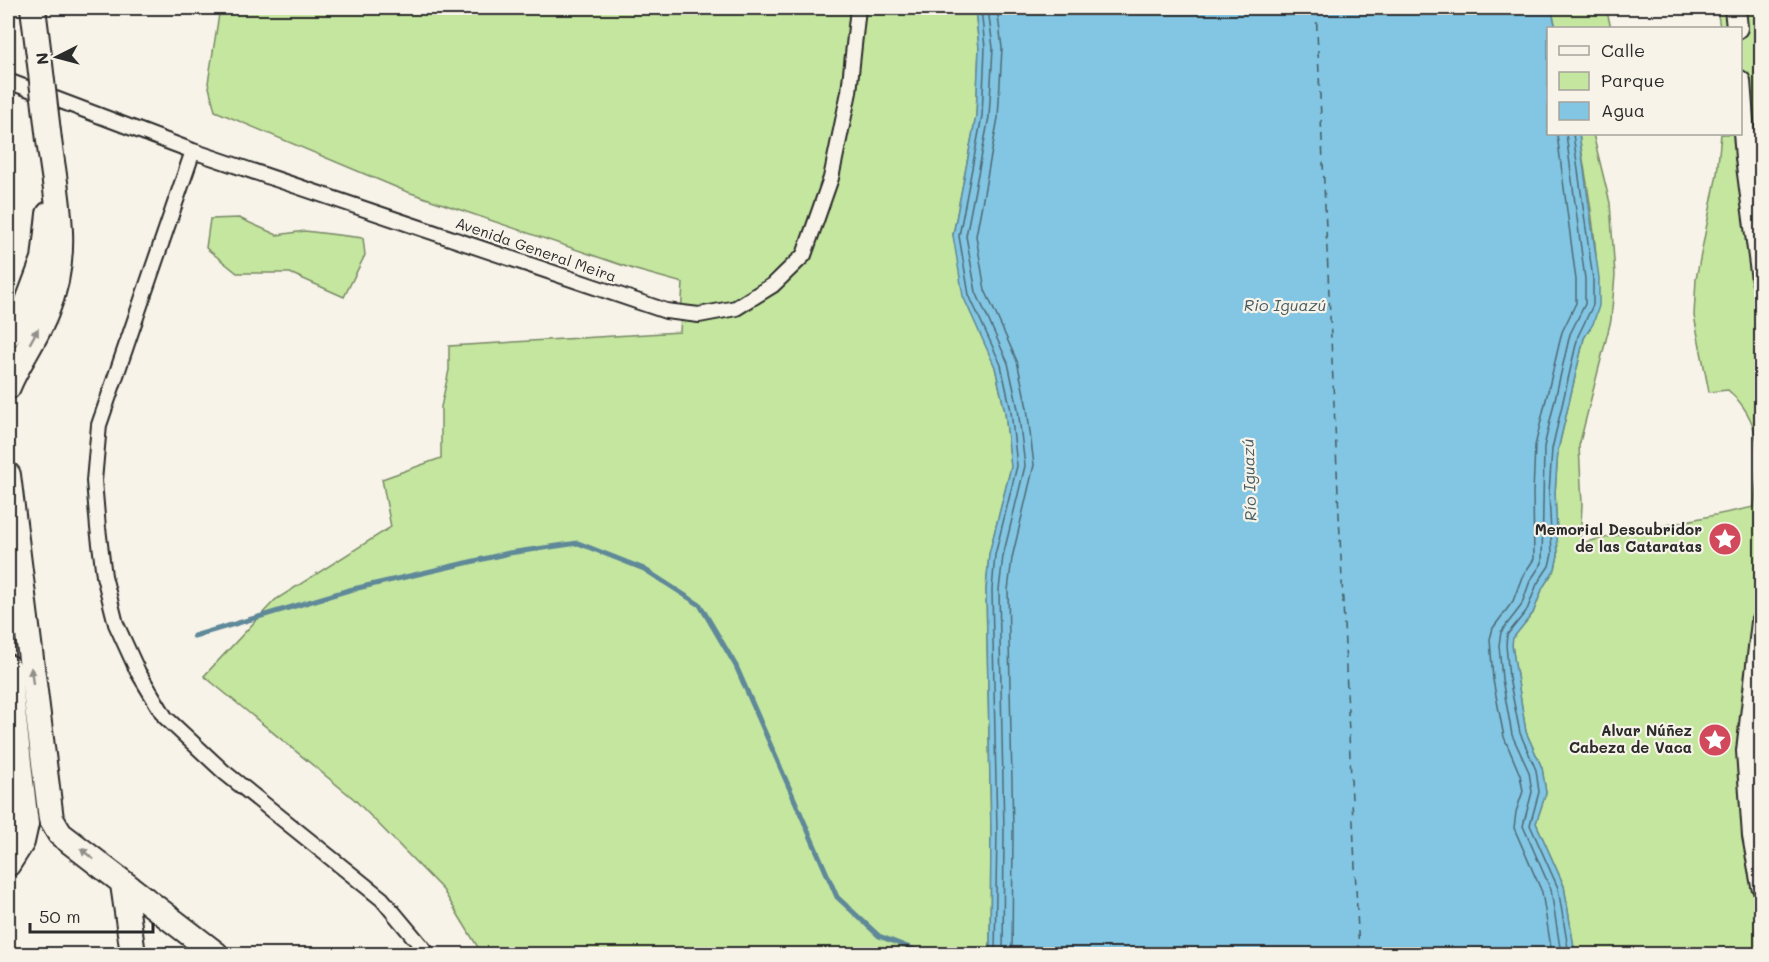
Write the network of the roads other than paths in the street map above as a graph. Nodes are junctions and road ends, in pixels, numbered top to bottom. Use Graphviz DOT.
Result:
graph roads {
  1 [pos="33,8"];
  2 [pos="858,8"];
  3 [pos="1735,8"];
  4 [pos="1737,27"];
  5 [pos="8,81"];
  6 [pos="1742,107"];
  7 [pos="193,151"];
  8 [pos="56,195"];
  9 [pos="1761,280"];
  10 [pos="8,335"];
  11 [pos="8,387"];
  12 [pos="8,475"];
  13 [pos="1761,622"];
  14 [pos="8,668"];
  15 [pos="8,864"];
  16 [pos="123,884"];
  17 [pos="1761,886"];
  18 [pos="133,954"];
  19 [pos="216,954"];
  20 [pos="428,954"];
  1 -- 8 [label="highway, bridge"];
  2 -- 7 [label="street, Avenida General Meira"];
  3 -- 4 [label="main road"];
  5 -- 7 [label="street, Avenida General Meira"];
  6 -- 9 [label="main road"];
  7 -- 20 [label="street"];
  8 -- 10 [label="highway"];
  11 -- 8 [label="highway, one-way"];
  16 -- 12 [label="highway, one-way"];
  13 -- 17 [label="main road"];
  14 -- 15 [label="highway"];
  16 -- 18 [label="highway"];
  16 -- 19 [label="highway"];
}
